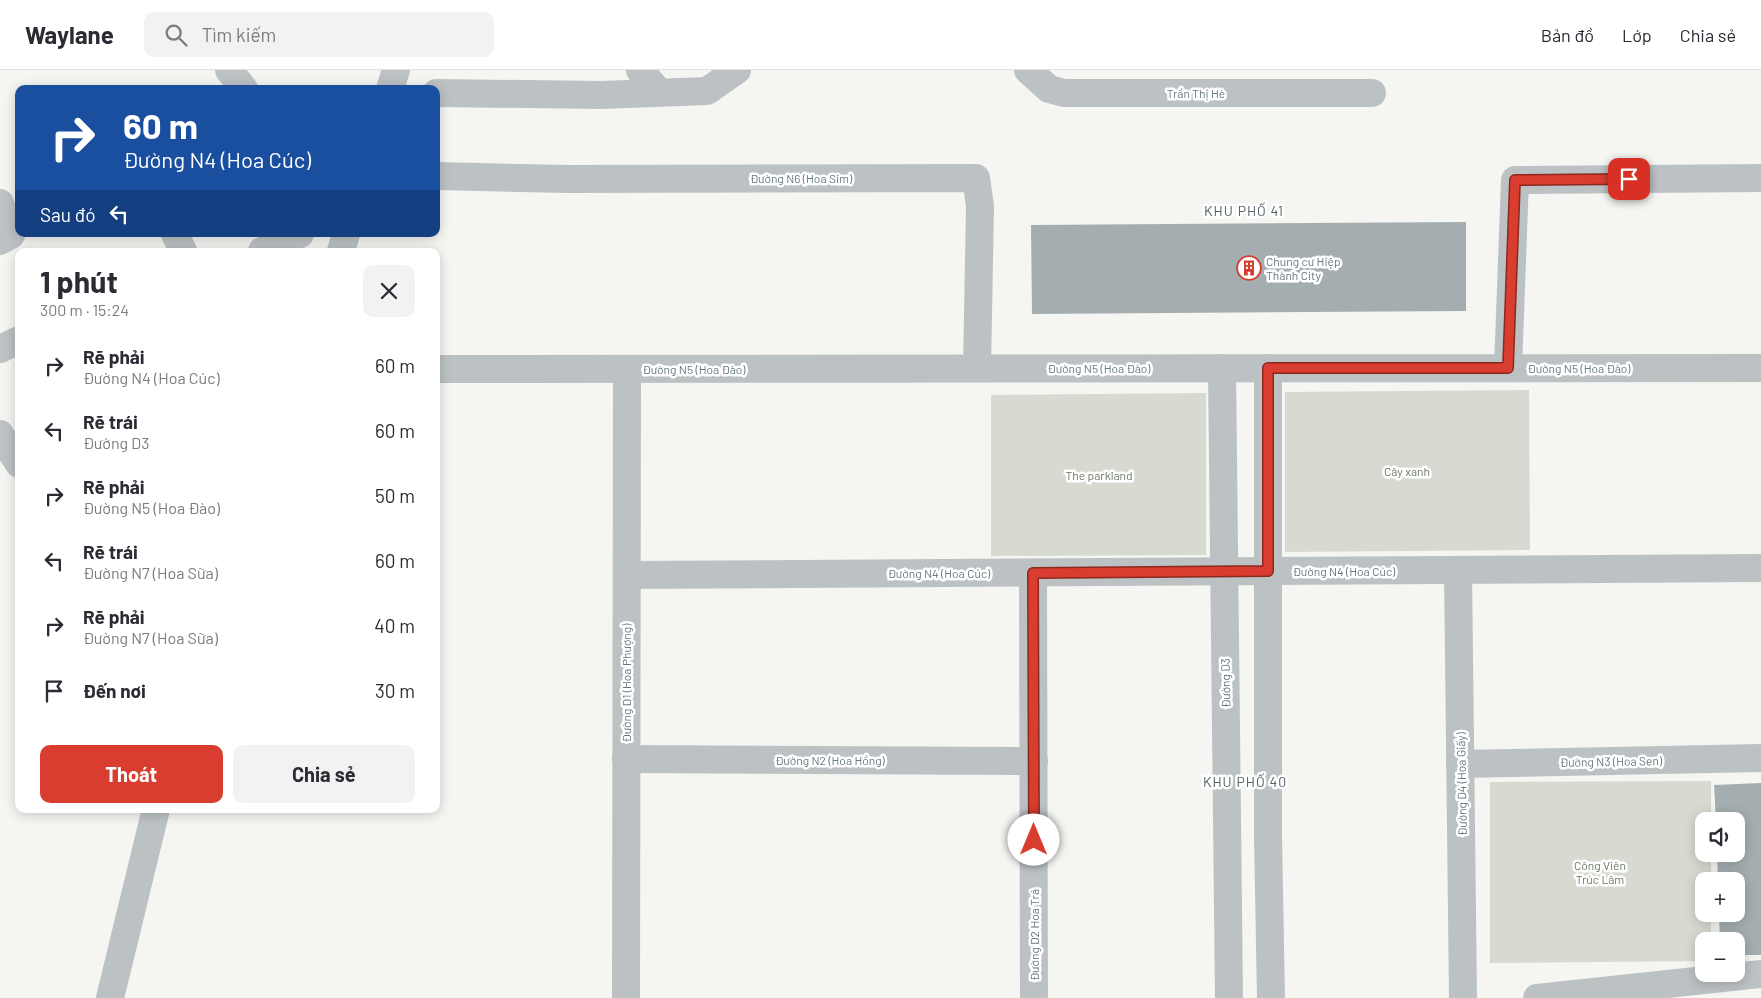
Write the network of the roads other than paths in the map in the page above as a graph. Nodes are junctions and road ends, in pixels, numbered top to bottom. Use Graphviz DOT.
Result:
graph roads {
  1 [pos="229,70"];
  2 [pos="396,70"];
  3 [pos="640,70"];
  4 [pos="737,70"];
  5 [pos="1028,70"];
  6 [pos="241,85"];
  7 [pos="391,85"];
  8 [pos="659,92"];
  9 [pos="440,93"];
  10 [pos="1372,93"];
  11 [pos="440,176"];
  12 [pos="1761,178"];
  13 [pos="0,203"];
  14 [pos="293,237"];
  15 [pos="10,242"];
  16 [pos="269,248"];
  17 [pos="15,342"];
  18 [pos="0,349"];
  19 [pos="440,368"];
  20 [pos="977,368"];
  21 [pos="1222,368"];
  22 [pos="1268,368"];
  23 [pos="1508,368"];
  24 [pos="1761,368"];
  25 [pos="627,369"];
  26 [pos="0,434"];
  27 [pos="15,458"];
  28 [pos="1761,568"];
  29 [pos="1458,570"];
  30 [pos="1268,571"];
  31 [pos="1224,572"];
  32 [pos="1033,573"];
  33 [pos="626,576"];
  34 [pos="626,758"];
  35 [pos="1761,758"];
  36 [pos="1034,761"];
  37 [pos="1460,764"];
  38 [pos="155,813"];
  39 [pos="1761,974"];
  40 [pos="110,998"];
  41 [pos="626,998"];
  42 [pos="1034,998"];
  43 [pos="1229,998"];
  44 [pos="1271,998"];
  45 [pos="1463,998"];
  46 [pos="1537,998"];
  1 -- 6 [label="street"];
  2 -- 7 [label="street"];
  3 -- 8 [label="street"];
  4 -- 8 [label="street"];
  5 -- 10 [label="street, Trần Thị Hè"];
  8 -- 9 [label="street"];
  11 -- 20 [label="street, Đường N6 (Hoa Sim)"];
  12 -- 23 [label="street"];
  13 -- 15 [label="street"];
  14 -- 16 [label="street"];
  17 -- 18 [label="street"];
  19 -- 25 [label="street, Đường N5 (Hoa Đào)"];
  20 -- 21 [label="street, Đường N5 (Hoa Đào)"];
  20 -- 25 [label="street, Đường N5 (Hoa Đào)"];
  21 -- 22 [label="street, Đường N5 (Hoa Đào)"];
  21 -- 31 [label="street, Đường D3"];
  22 -- 23 [label="street, Đường N5 (Hoa Đào)"];
  22 -- 30 [label="street"];
  23 -- 24 [label="street, Đường N5 (Hoa Đào)"];
  25 -- 33 [label="street, Đường D1 (Hoa Phượng)"];
  26 -- 27 [label="street"];
  28 -- 29 [label="street, Đường N4 (Hoa Cúc)"];
  29 -- 30 [label="street, Đường N4 (Hoa Cúc)"];
  29 -- 37 [label="street, Đường D4 (Hoa Giấy)"];
  30 -- 31 [label="street, Đường N4 (Hoa Cúc)"];
  30 -- 44 [label="street"];
  31 -- 32 [label="street, Đường N4 (Hoa Cúc)"];
  31 -- 43 [label="street, Đường D3"];
  32 -- 33 [label="street, Đường N4 (Hoa Cúc)"];
  32 -- 36 [label="street, Đường D2 Hoa Trá"];
  33 -- 34 [label="street, Đường D1 (Hoa Phượng)"];
  34 -- 36 [label="street, Đường N2 (Hoa Hồng)"];
  34 -- 41 [label="street, Đường D1 (Hoa Phượng)"];
  35 -- 37 [label="street, Đường N3 (Hoa Sen)"];
  36 -- 42 [label="street, Đường D2 Hoa Trá"];
  37 -- 45 [label="street, Đường D4 (Hoa Giấy)"];
  38 -- 40 [label="street"];
  39 -- 46 [label="street"];
}
